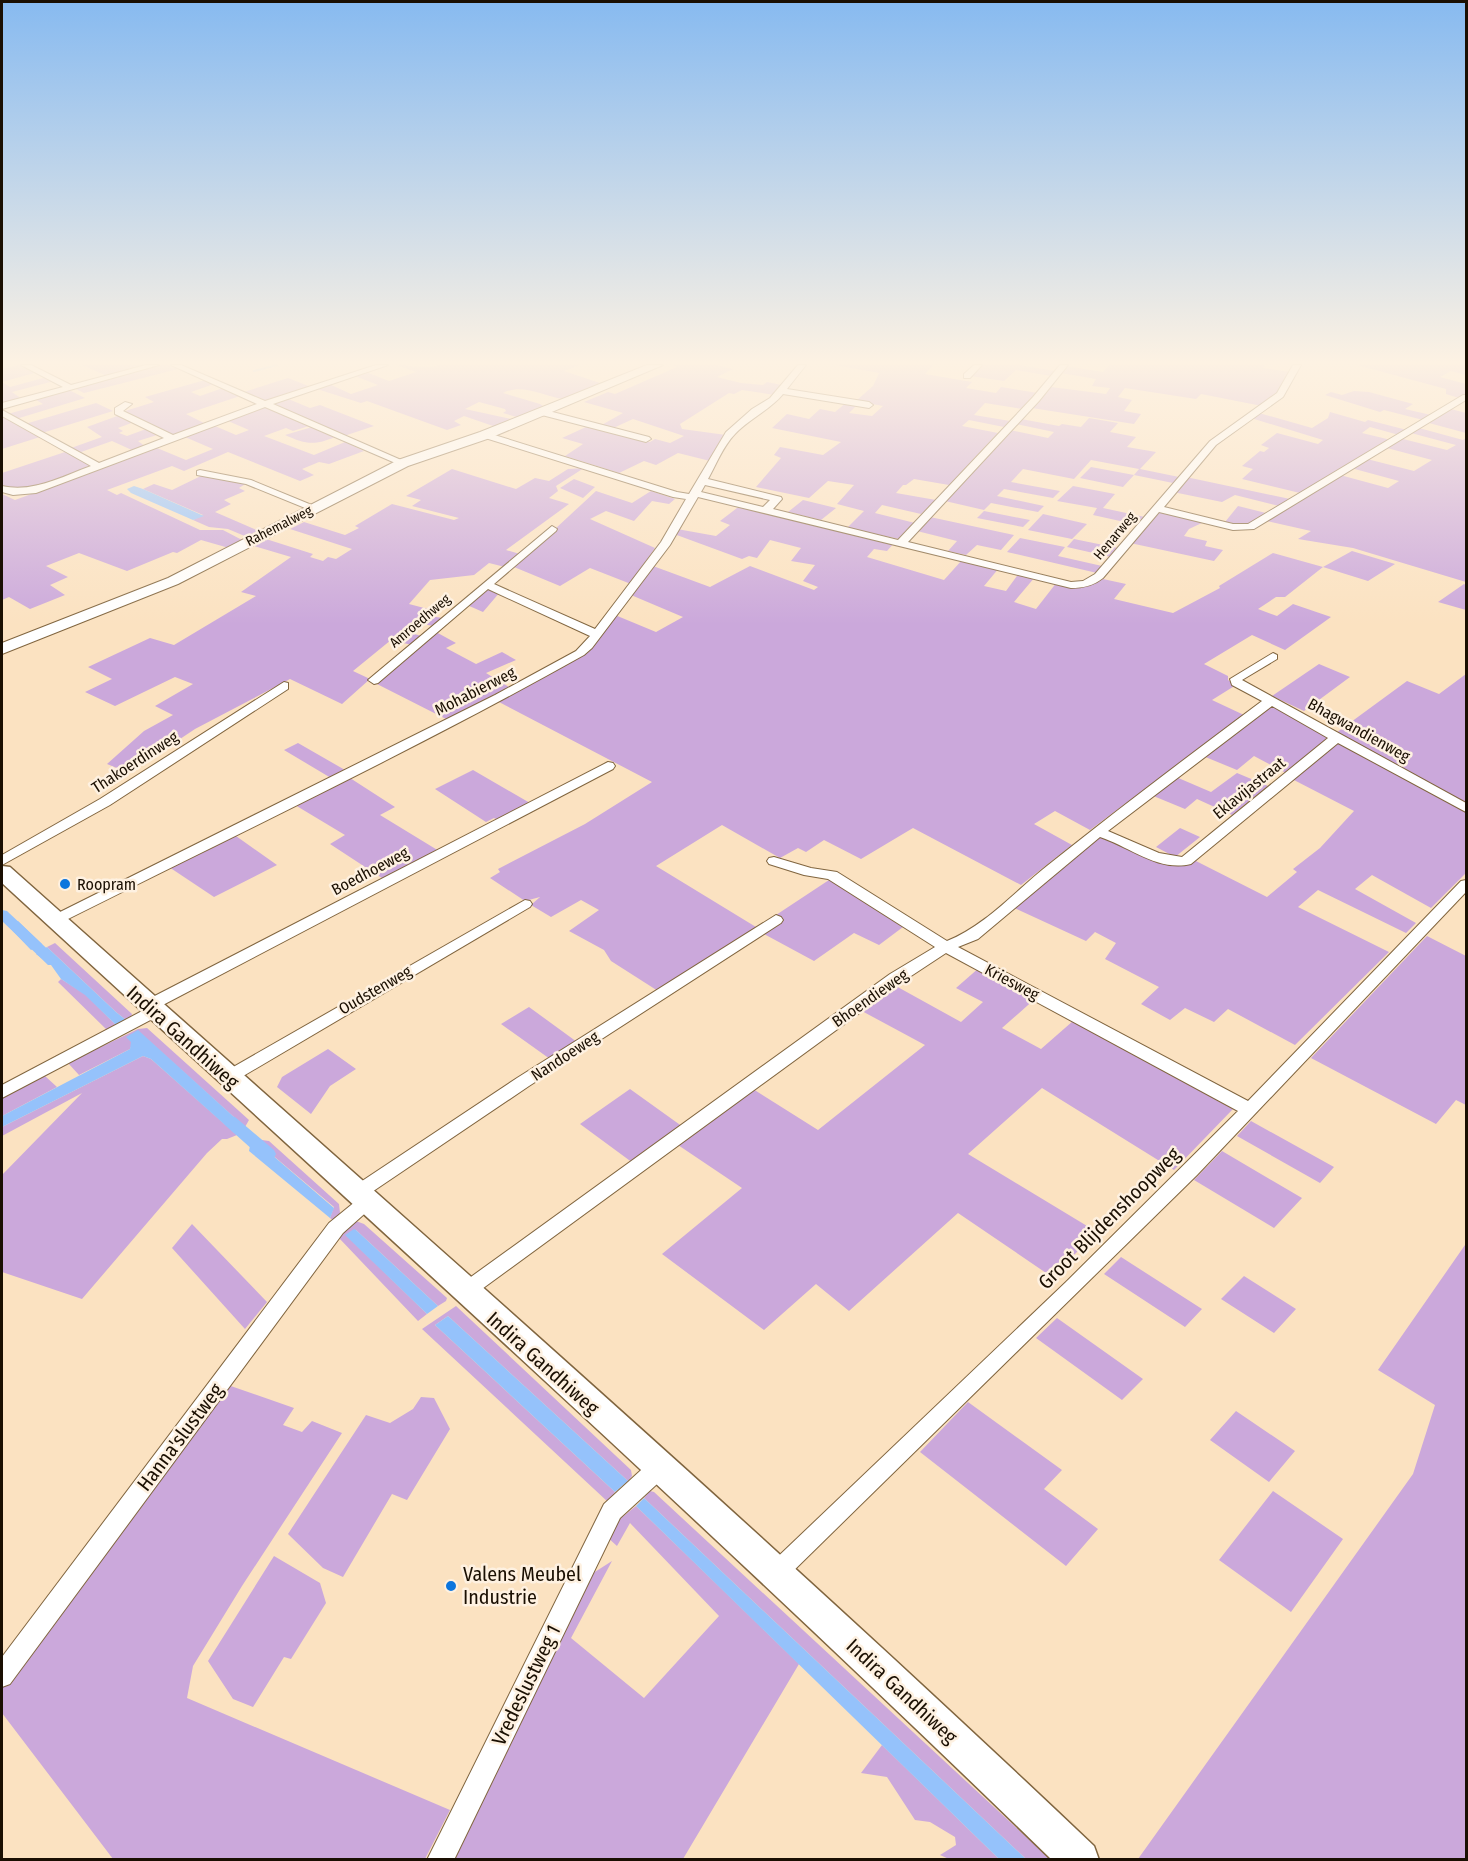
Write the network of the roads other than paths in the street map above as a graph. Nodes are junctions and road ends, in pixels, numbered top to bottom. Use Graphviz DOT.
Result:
graph roads {
  1 [pos="72,452"];
  2 [pos="137,452"];
  3 [pos="375,452"];
  4 [pos="437,452"];
  5 [pos="539,452"];
  6 [pos="719,452"];
  7 [pos="986,452"];
  8 [pos="1206,452"];
  9 [pos="1375,452"];
  10 [pos="403,464"];
  11 [pos="98,466"];
  12 [pos="200,473"];
  13 [pos="702,481"];
  14 [pos="2,489"];
  15 [pos="693,495"];
  16 [pos="314,508"];
  17 [pos="1156,508"];
  18 [pos="766,510"];
  19 [pos="552,529"];
  20 [pos="902,542"];
  21 [pos="487,585"];
  22 [pos="596,634"];
  23 [pos="2,649"];
  24 [pos="1273,657"];
  25 [pos="374,680"];
  26 [pos="284,686"];
  27 [pos="1270,701"];
  28 [pos="1338,736"];
  29 [pos="608,766"];
  30 [pos="1467,807"];
  31 [pos="1098,832"];
  32 [pos="2,861"];
  33 [pos="774,861"];
  34 [pos="2,872"];
  35 [pos="1467,884"];
  36 [pos="525,904"];
  37 [pos="54,920"];
  38 [pos="776,920"];
  39 [pos="946,947"];
  40 [pos="149,1011"];
  41 [pos="227,1078"];
  42 [pos="2,1092"];
  43 [pos="1250,1110"];
  44 [pos="360,1199"];
  45 [pos="464,1292"];
  46 [pos="652,1475"];
  47 [pos="774,1575"];
  48 [pos="2,1676"];
  49 [pos="440,1860"];
  50 [pos="1080,1860"];
  1 -- 11 [label="street"];
  2 -- 11 [label="street"];
  3 -- 10 [label="street"];
  4 -- 10 [label="street, Rahemalweg"];
  5 -- 15 [label="street"];
  6 -- 13 [label="street, Mohabierweg"];
  7 -- 20 [label="street"];
  8 -- 17 [label="street, Henarweg"];
  9 -- 17 [label="street"];
  10 -- 16 [label="street, Rahemalweg"];
  11 -- 14 [label="street"];
  12 -- 16 [label="street"];
  13 -- 15 [label="street, Mohabierweg"];
  13 -- 18 [label="street"];
  15 -- 18 [label="street"];
  15 -- 22 [label="street, Mohabierweg"];
  16 -- 23 [label="street, Rahemalweg"];
  17 -- 20 [label="street, Henarweg"];
  18 -- 20 [label="street"];
  19 -- 21 [label="street, Amroedhweg"];
  21 -- 22 [label="street"];
  21 -- 25 [label="street, Amroedhweg"];
  22 -- 37 [label="street, Mohabierweg"];
  24 -- 27 [label="street, Bhagwandienweg"];
  26 -- 32 [label="street, Thakoerdinweg"];
  27 -- 28 [label="street, Bhagwandienweg"];
  27 -- 31 [label="street, Bhoendieweg"];
  28 -- 30 [label="street, Bhagwandienweg"];
  28 -- 31 [label="street, Eklavijastraat"];
  29 -- 40 [label="street, Boedhoeweg"];
  31 -- 39 [label="street, Bhoendieweg"];
  33 -- 39 [label="street, Kriesweg"];
  34 -- 37 [label="main road, Indira Gandhiweg"];
  35 -- 43 [label="street, Groot Blijdenshoopweg"];
  36 -- 41 [label="street, Oudstenweg"];
  37 -- 40 [label="main road, Indira Gandhiweg"];
  38 -- 44 [label="street, Nandoeweg"];
  39 -- 43 [label="street, Kriesweg"];
  39 -- 45 [label="street, Bhoendieweg"];
  40 -- 41 [label="main road, Indira Gandhiweg"];
  40 -- 42 [label="street, Boedhoeweg"];
  41 -- 44 [label="main road, Indira Gandhiweg"];
  43 -- 47 [label="street, Groot Blijdenshoopweg"];
  44 -- 45 [label="main road, Indira Gandhiweg"];
  44 -- 48 [label="street, Hanna'slustweg"];
  45 -- 46 [label="main road, Indira Gandhiweg"];
  46 -- 47 [label="main road, Indira Gandhiweg"];
  46 -- 49 [label="street, Vredeslustweg 1"];
  47 -- 50 [label="main road, Indira Gandhiweg"];
}
